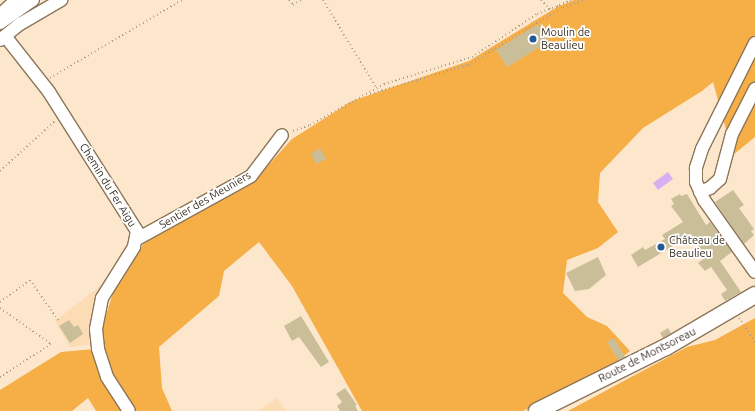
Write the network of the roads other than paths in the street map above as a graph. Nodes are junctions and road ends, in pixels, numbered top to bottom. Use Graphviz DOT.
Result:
graph roads {
  1 [pos="16,0"];
  2 [pos="33,0"];
  3 [pos="61,0"];
  4 [pos="0,15"];
  5 [pos="0,23"];
  6 [pos="3,38"];
  7 [pos="755,43"];
  8 [pos="755,89"];
  9 [pos="282,135"];
  10 [pos="700,192"];
  11 [pos="137,239"];
  12 [pos="755,272"];
  13 [pos="755,295"];
  14 [pos="129,411"];
  15 [pos="537,411"];
  1 -- 4 [label="street"];
  2 -- 5 [label="street"];
  3 -- 6 [label="street"];
  6 -- 11 [label="street, Chemin du Fer Aigu"];
  7 -- 10 [label="street"];
  8 -- 10 [label="street"];
  9 -- 11 [label="street, Sentier des Meuniers"];
  10 -- 12 [label="street"];
  11 -- 14 [label="street, Chemin du Fer Aigu"];
  13 -- 15 [label="main road, Route de Montsoreau"];
}
